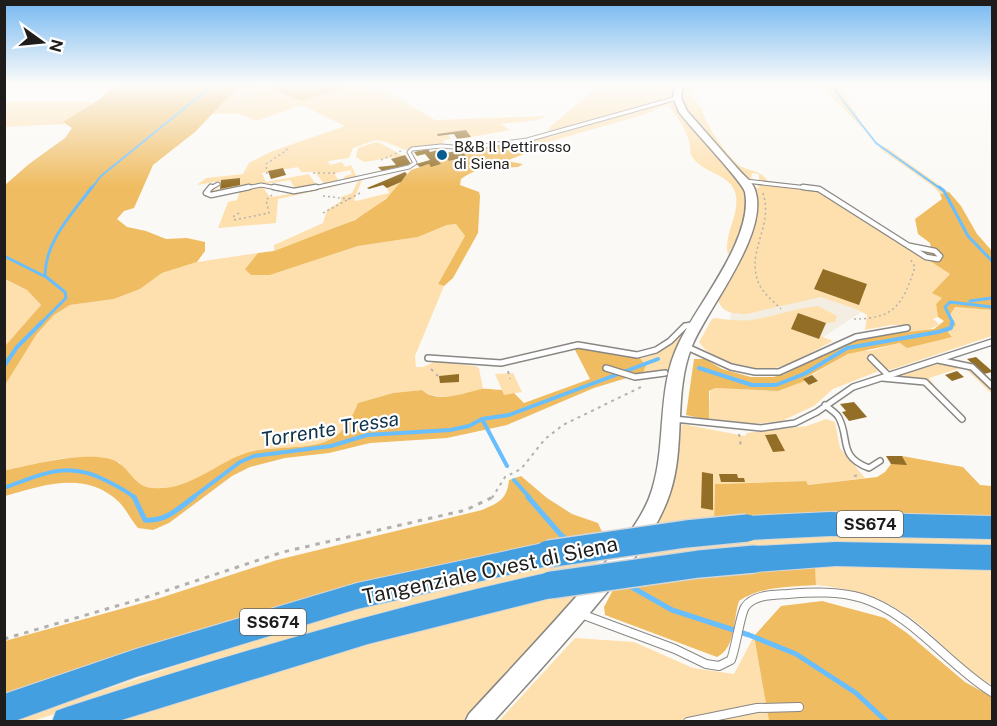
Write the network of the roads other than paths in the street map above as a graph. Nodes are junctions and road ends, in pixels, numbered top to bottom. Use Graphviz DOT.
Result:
graph roads {
  1 [pos="599,119"];
  2 [pos="690,119"];
  3 [pos="752,181"];
  4 [pos="218,184"];
  5 [pos="910,246"];
  6 [pos="697,324"];
  7 [pos="907,328"];
  8 [pos="993,342"];
  9 [pos="685,346"];
  10 [pos="428,358"];
  11 [pos="871,358"];
  12 [pos="936,360"];
  13 [pos="609,369"];
  14 [pos="665,374"];
  15 [pos="888,375"];
  16 [pos="881,377"];
  17 [pos="993,386"];
  18 [pos="825,405"];
  19 [pos="962,418"];
  20 [pos="673,419"];
  21 [pos="880,461"];
  22 [pos="993,528"];
  23 [pos="993,558"];
  24 [pos="585,604"];
  25 [pos="743,612"];
  26 [pos="736,648"];
  27 [pos="993,692"];
  28 [pos="798,707"];
  29 [pos="4,709"];
  30 [pos="66,722"];
  31 [pos="477,722"];
  32 [pos="688,722"];
  1 -- 4 [label="lane"];
  2 -- 3 [label="street"];
  3 -- 5 [label="lane"];
  3 -- 6 [label="street"];
  5 -- 5 [label="lane"];
  6 -- 9 [label="street"];
  6 -- 10 [label="lane"];
  7 -- 9 [label="lane"];
  8 -- 12 [label="lane"];
  9 -- 20 [label="street"];
  11 -- 15 [label="lane"];
  12 -- 15 [label="lane"];
  12 -- 17 [label="lane"];
  13 -- 14 [label="lane"];
  15 -- 16 [label="lane"];
  16 -- 18 [label="lane"];
  16 -- 19 [label="lane"];
  18 -- 20 [label="lane"];
  18 -- 21 [label="lane"];
  20 -- 24 [label="street"];
  22 -- 29 [label="highway, Tangenziale Ovest di Siena / SS674, bridge"];
  23 -- 30 [label="highway, Tangenziale Ovest di Siena / SS674, bridge"];
  24 -- 26 [label="lane"];
  24 -- 31 [label="street"];
  25 -- 26 [label="lane"];
  25 -- 27 [label="lane"];
  28 -- 32 [label="lane"];
}
